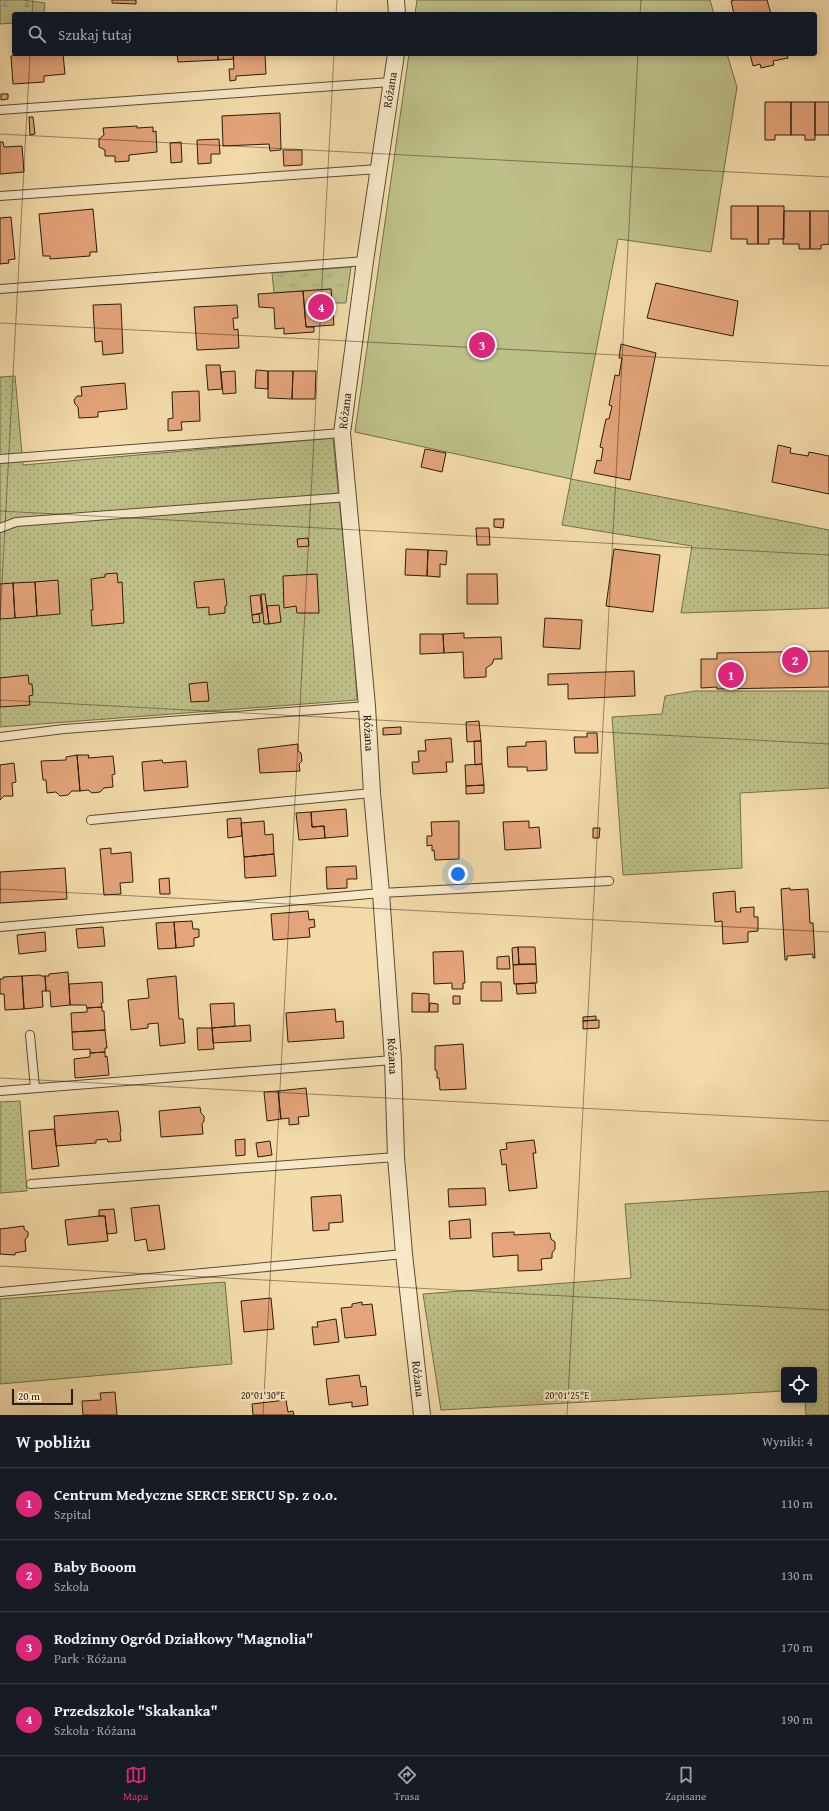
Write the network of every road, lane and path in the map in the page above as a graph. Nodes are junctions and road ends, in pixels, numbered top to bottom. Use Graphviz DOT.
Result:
graph roads {
  1 [pos="396,0"];
  2 [pos="397,12"];
  3 [pos="396,56"];
  4 [pos="391,82"];
  5 [pos="0,110"];
  6 [pos="378,169"];
  7 [pos="0,196"];
  8 [pos="365,261"];
  9 [pos="0,289"];
  10 [pos="342,433"];
  11 [pos="0,459"];
  12 [pos="348,497"];
  13 [pos="0,528"];
  14 [pos="367,706"];
  15 [pos="0,737"];
  16 [pos="372,793"];
  17 [pos="91,820"];
  18 [pos="609,881"];
  19 [pos="381,893"];
  20 [pos="0,927"];
  21 [pos="30,1035"];
  22 [pos="394,1060"];
  23 [pos="35,1088"];
  24 [pos="0,1091"];
  25 [pos="396,1157"];
  26 [pos="31,1184"];
  27 [pos="404,1254"];
  28 [pos="0,1292"];
  29 [pos="422,1415"];
  1 -- 2 [label="street"];
  3 -- 4 [label="street, Różana"];
  4 -- 5 [label="lane"];
  4 -- 6 [label="street, Różana"];
  6 -- 7 [label="lane"];
  6 -- 8 [label="street, Różana"];
  8 -- 9 [label="lane"];
  8 -- 10 [label="street, Różana"];
  10 -- 11 [label="lane"];
  10 -- 12 [label="street, Różana"];
  12 -- 13 [label="lane"];
  12 -- 14 [label="street, Różana"];
  14 -- 15 [label="lane"];
  14 -- 16 [label="street, Różana"];
  16 -- 17 [label="lane"];
  16 -- 19 [label="street, Różana"];
  18 -- 19 [label="lane"];
  19 -- 20 [label="lane"];
  19 -- 22 [label="street, Różana"];
  21 -- 23 [label="lane"];
  22 -- 23 [label="lane"];
  22 -- 25 [label="street, Różana"];
  23 -- 24 [label="lane"];
  25 -- 26 [label="lane"];
  25 -- 27 [label="street, Różana"];
  27 -- 28 [label="lane"];
  27 -- 29 [label="street, Różana"];
}
